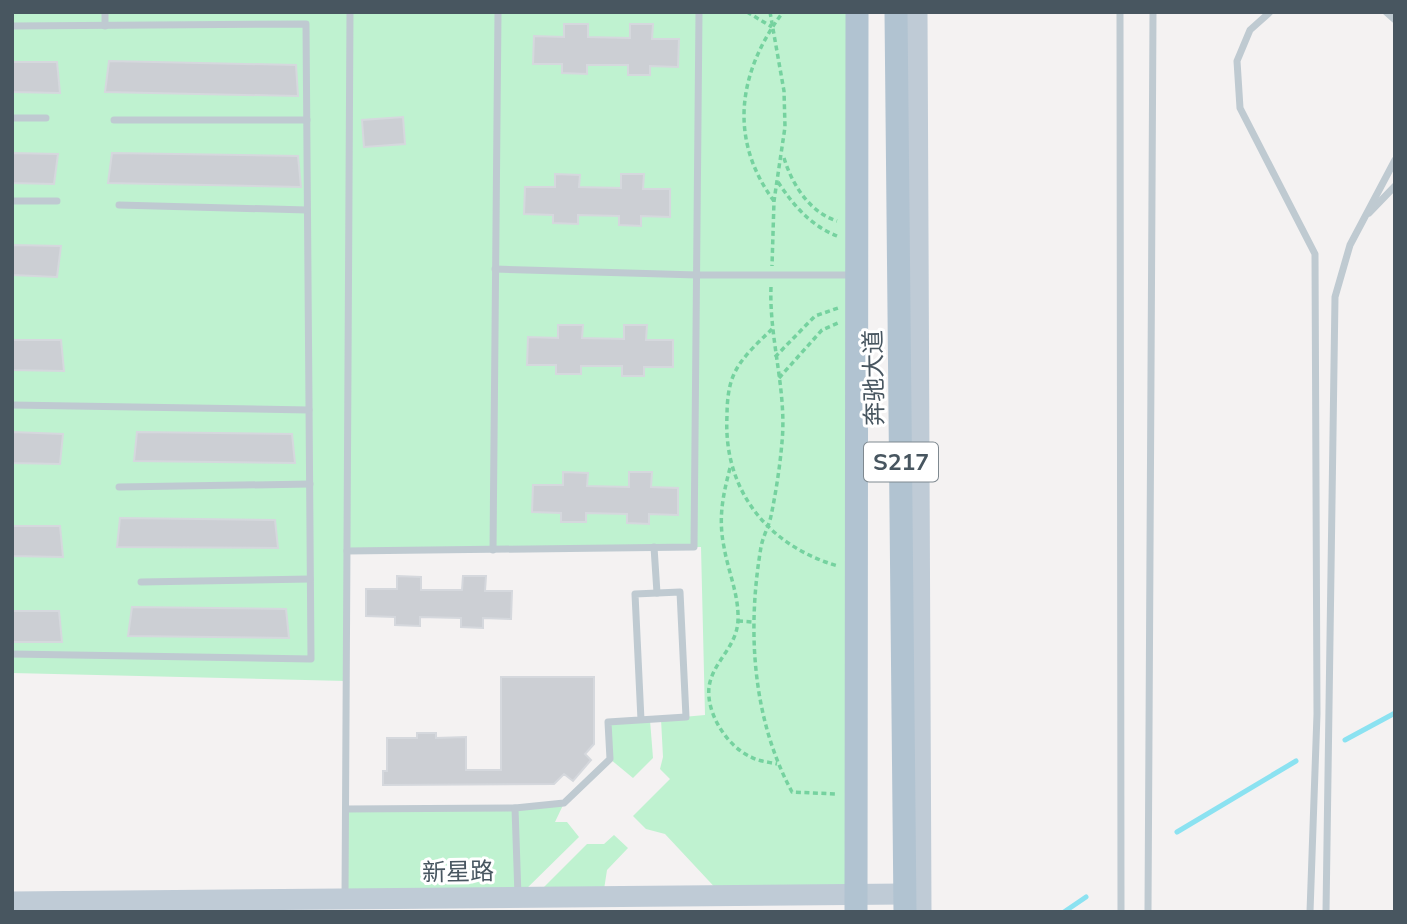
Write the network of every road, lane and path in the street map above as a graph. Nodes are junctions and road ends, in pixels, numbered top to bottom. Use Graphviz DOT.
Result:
graph roads {
  1 [pos="106,12"];
  2 [pos="350,12"];
  3 [pos="498,12"];
  4 [pos="699,12"];
  5 [pos="747,12"];
  6 [pos="770,12"];
  7 [pos="783,12"];
  8 [pos="857,12"];
  9 [pos="897,12"];
  10 [pos="917,12"];
  11 [pos="1120,12"];
  12 [pos="1153,12"];
  13 [pos="1270,12"];
  14 [pos="1386,12"];
  15 [pos="1395,20"];
  16 [pos="12,26"];
  17 [pos="105,26"];
  18 [pos="772,27"];
  19 [pos="12,118"];
  20 [pos="46,118"];
  21 [pos="114,120"];
  22 [pos="307,120"];
  23 [pos="783,156"];
  24 [pos="1395,160"];
  25 [pos="778,182"];
  26 [pos="1395,187"];
  27 [pos="12,201"];
  28 [pos="57,201"];
  29 [pos="774,201"];
  30 [pos="119,205"];
  31 [pos="307,210"];
  32 [pos="1363,218"];
  33 [pos="857,235"];
  34 [pos="495,269"];
  35 [pos="697,275"];
  36 [pos="772,275"];
  37 [pos="857,275"];
  38 [pos="857,308"];
  39 [pos="772,329"];
  40 [pos="775,357"];
  41 [pos="779,378"];
  42 [pos="12,405"];
  43 [pos="309,410"];
  44 [pos="730,468"];
  45 [pos="310,484"];
  46 [pos="119,488"];
  47 [pos="768,526"];
  48 [pos="654,547"];
  49 [pos="494,550"];
  50 [pos="347,551"];
  51 [pos="857,571"];
  52 [pos="310,579"];
  53 [pos="141,582"];
  54 [pos="657,593"];
  55 [pos="738,621"];
  56 [pos="754,622"];
  57 [pos="12,654"];
  58 [pos="641,720"];
  59 [pos="777,764"];
  60 [pos="856,794"];
  61 [pos="515,808"];
  62 [pos="346,809"];
  63 [pos="518,897"];
  64 [pos="345,899"];
  65 [pos="12,902"];
  66 [pos="856,903"];
  67 [pos="905,903"];
  68 [pos="921,912"];
  69 [pos="1121,912"];
  70 [pos="1148,912"];
  71 [pos="1310,912"];
  72 [pos="1326,912"];
  1 -- 17 [label="lane"];
  2 -- 50 [label="lane"];
  3 -- 34 [label="lane"];
  4 -- 35 [label="lane"];
  5 -- 18 [label="path"];
  6 -- 18 [label="path"];
  7 -- 18 [label="path"];
  8 -- 33 [label="main road, 奔驰大道 / S217"];
  9 -- 67 [label="main road, 奔驰大道 / S217"];
  10 -- 68 [label="main road"];
  11 -- 69 [label="lane"];
  12 -- 70 [label="lane"];
  13 -- 71 [label="lane"];
  14 -- 15 [label="lane"];
  16 -- 17 [label="lane"];
  17 -- 22 [label="lane"];
  18 -- 23 [label="path"];
  18 -- 29 [label="path"];
  19 -- 20 [label="lane"];
  21 -- 22 [label="lane"];
  22 -- 31 [label="lane"];
  23 -- 25 [label="path"];
  23 -- 33 [label="path"];
  24 -- 32 [label="lane"];
  25 -- 29 [label="path"];
  25 -- 33 [label="path"];
  26 -- 32 [label="lane"];
  27 -- 28 [label="lane"];
  29 -- 36 [label="path"];
  30 -- 31 [label="lane"];
  31 -- 43 [label="lane"];
  32 -- 72 [label="lane"];
  33 -- 37 [label="main road, 奔驰大道 / S217"];
  34 -- 35 [label="lane"];
  34 -- 49 [label="lane"];
  35 -- 36 [label="lane"];
  35 -- 48 [label="lane"];
  36 -- 37 [label="lane"];
  36 -- 39 [label="path"];
  37 -- 38 [label="main road, 奔驰大道 / S217"];
  38 -- 40 [label="path"];
  38 -- 41 [label="path"];
  38 -- 51 [label="main road, 奔驰大道 / S217"];
  39 -- 40 [label="path"];
  39 -- 44 [label="path"];
  40 -- 41 [label="path"];
  41 -- 47 [label="path"];
  42 -- 43 [label="lane"];
  43 -- 45 [label="lane"];
  44 -- 47 [label="path"];
  44 -- 55 [label="path"];
  45 -- 46 [label="lane"];
  45 -- 52 [label="lane"];
  47 -- 51 [label="path"];
  47 -- 56 [label="path"];
  48 -- 49 [label="lane"];
  48 -- 54 [label="lane"];
  49 -- 50 [label="lane"];
  50 -- 62 [label="lane"];
  51 -- 60 [label="main road, 奔驰大道 / S217"];
  52 -- 53 [label="lane"];
  52 -- 57 [label="lane"];
  54 -- 58 [label="lane"];
  54 -- 58 [label="lane"];
  55 -- 56 [label="path"];
  55 -- 59 [label="path"];
  56 -- 59 [label="path"];
  58 -- 61 [label="lane"];
  59 -- 60 [label="path"];
  60 -- 66 [label="main road, 奔驰大道 / S217"];
  61 -- 62 [label="lane"];
  61 -- 63 [label="lane"];
  62 -- 64 [label="lane"];
  63 -- 64 [label="main road, 新星路"];
  63 -- 66 [label="main road, 新星路"];
  64 -- 65 [label="main road, 新星路"];
  66 -- 67 [label="main road, 新星路"];
}
